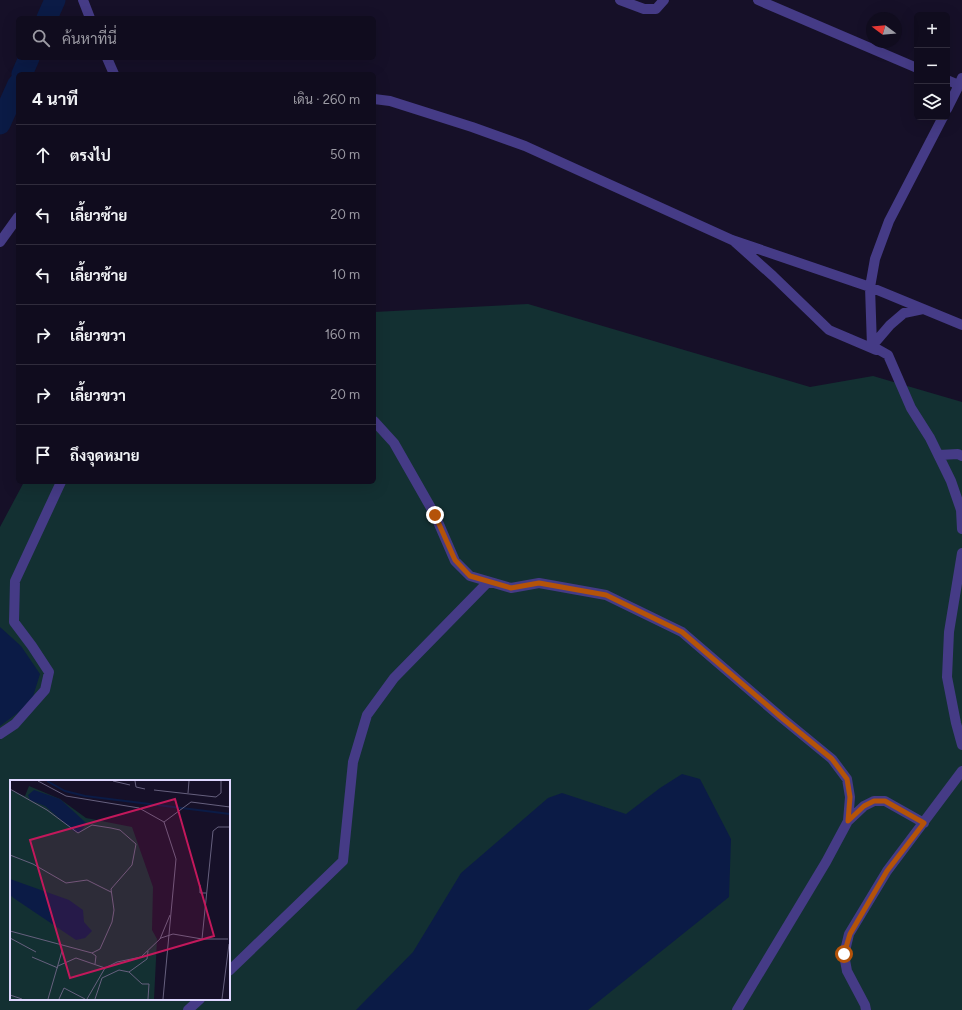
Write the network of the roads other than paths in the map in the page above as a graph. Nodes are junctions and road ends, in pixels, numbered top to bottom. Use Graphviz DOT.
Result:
graph roads {
  1 [pos="83,0"];
  2 [pos="620,0"];
  3 [pos="664,0"];
  4 [pos="758,0"];
  5 [pos="88,15"];
  6 [pos="108,60"];
  7 [pos="914,67"];
  8 [pos="113,72"];
  9 [pos="950,80"];
  10 [pos="961,82"];
  11 [pos="376,99"];
  12 [pos="950,103"];
  13 [pos="941,120"];
  14 [pos="16,221"];
  15 [pos="732,240"];
  16 [pos="0,242"];
  17 [pos="870,287"];
  18 [pos="923,309"];
  19 [pos="962,325"];
  20 [pos="872,346"];
  21 [pos="888,355"];
  22 [pos="376,423"];
  23 [pos="939,456"];
  24 [pos="962,456"];
  25 [pos="60,484"];
  26 [pos="962,529"];
  27 [pos="962,553"];
  28 [pos="488,582"];
  29 [pos="0,734"];
  30 [pos="962,745"];
  31 [pos="962,770"];
  32 [pos="848,821"];
  33 [pos="924,823"];
  34 [pos="230,970"];
  35 [pos="199,1000"];
  36 [pos="188,1010"];
  37 [pos="736,1010"];
  38 [pos="866,1010"];
  1 -- 5 [label="street"];
  2 -- 3 [label="street"];
  4 -- 7 [label="street"];
  6 -- 8 [label="street"];
  9 -- 10 [label="street"];
  10 -- 12 [label="street"];
  11 -- 15 [label="street"];
  13 -- 17 [label="street"];
  14 -- 16 [label="street"];
  15 -- 17 [label="street"];
  15 -- 21 [label="street"];
  17 -- 18 [label="street"];
  17 -- 20 [label="street"];
  18 -- 19 [label="street"];
  18 -- 20 [label="street"];
  20 -- 21 [label="street"];
  21 -- 23 [label="street"];
  22 -- 28 [label="street"];
  23 -- 24 [label="street"];
  23 -- 26 [label="street"];
  25 -- 29 [label="street"];
  27 -- 30 [label="street"];
  28 -- 32 [label="street"];
  28 -- 34 [label="street"];
  31 -- 33 [label="street"];
  32 -- 33 [label="street"];
  32 -- 37 [label="street"];
  33 -- 38 [label="street"];
  35 -- 36 [label="street"];
}
